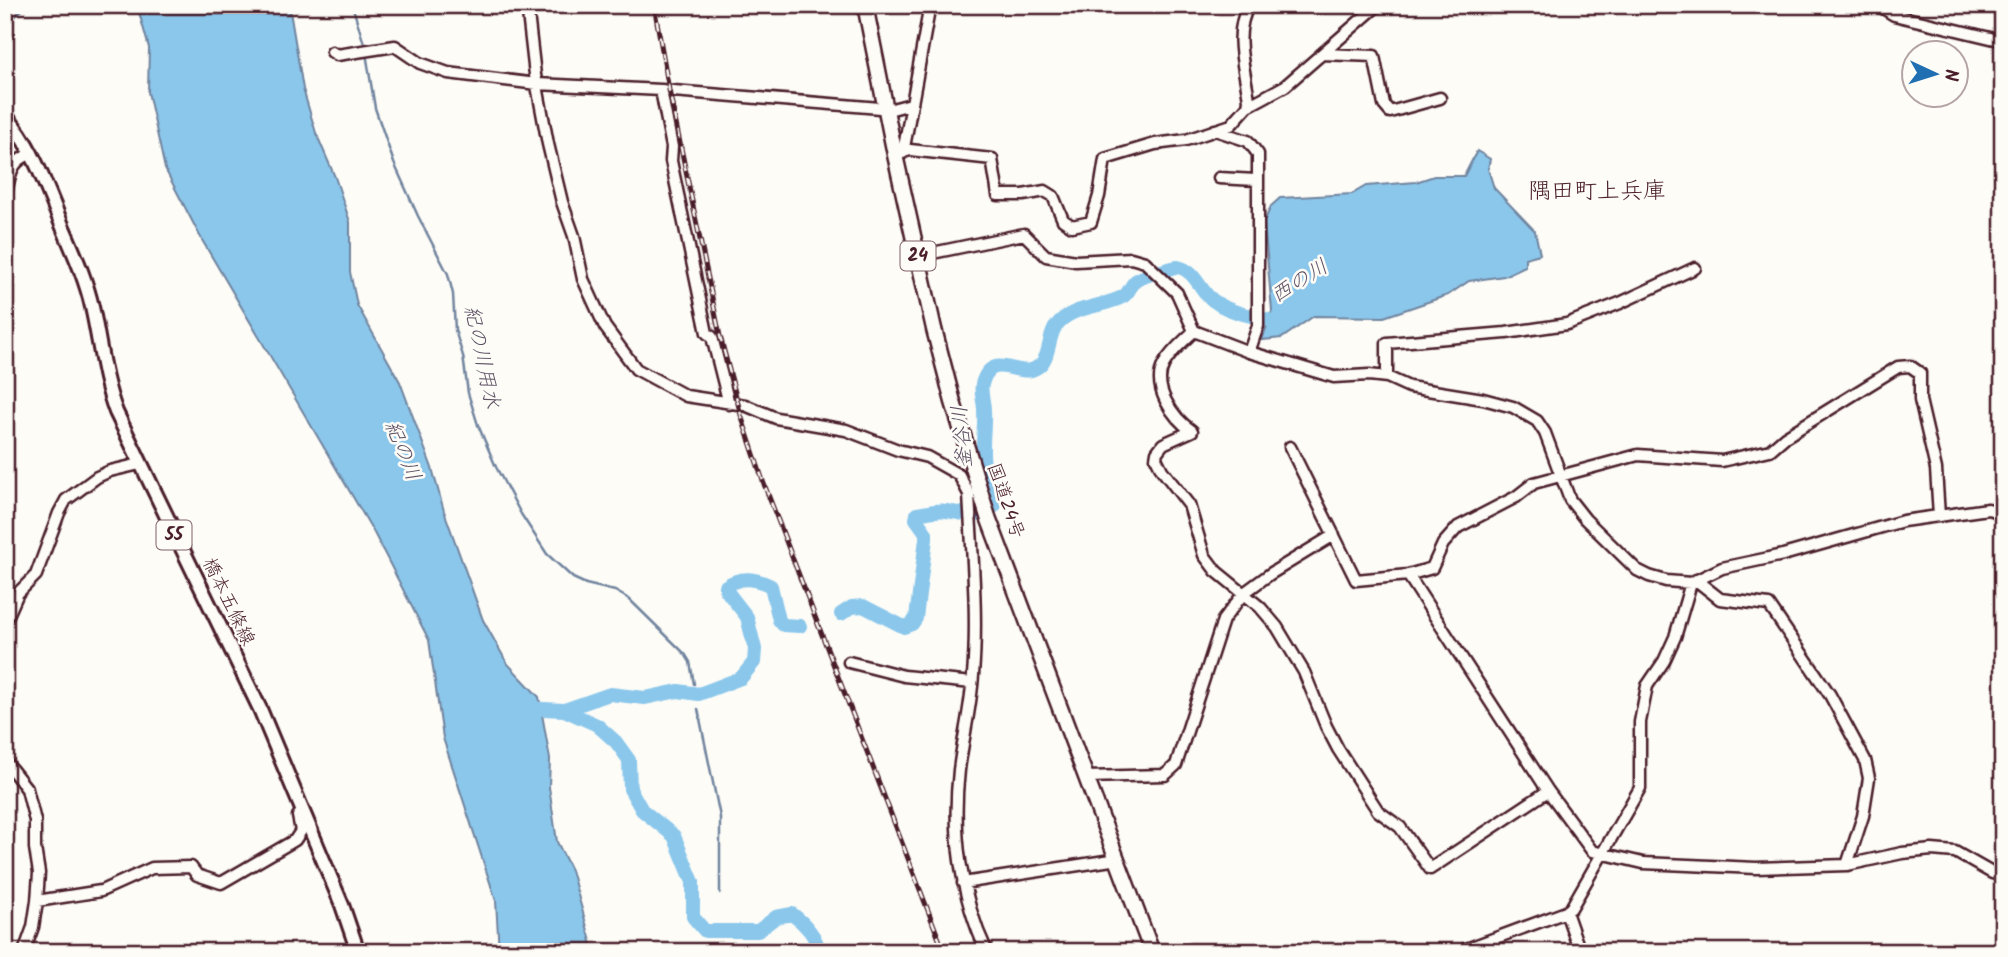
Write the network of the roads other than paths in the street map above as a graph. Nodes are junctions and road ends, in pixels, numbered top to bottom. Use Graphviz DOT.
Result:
graph roads {
  1 [pos="527,5"];
  2 [pos="865,5"];
  3 [pos="930,5"];
  4 [pos="1249,5"];
  5 [pos="1378,5"];
  6 [pos="1878,5"];
  7 [pos="2003,41"];
  8 [pos="332,52"];
  9 [pos="1322,54"];
  10 [pos="537,84"];
  11 [pos="661,90"];
  12 [pos="1440,98"];
  13 [pos="911,104"];
  14 [pos="1248,106"];
  15 [pos="886,108"];
  16 [pos="5,115"];
  17 [pos="1215,130"];
  18 [pos="32,153"];
  19 [pos="899,154"];
  20 [pos="1219,178"];
  21 [pos="1256,180"];
  22 [pos="5,197"];
  23 [pos="918,256"];
  24 [pos="1695,268"];
  25 [pos="1194,331"];
  26 [pos="1249,352"];
  27 [pos="1387,377"];
  28 [pos="729,404"];
  29 [pos="1290,447"];
  30 [pos="140,464"];
  31 [pos="1562,475"];
  32 [pos="2003,513"];
  33 [pos="1939,516"];
  34 [pos="1334,535"];
  35 [pos="1408,575"];
  36 [pos="1693,581"];
  37 [pos="1244,593"];
  38 [pos="5,622"];
  39 [pos="849,662"];
  40 [pos="972,683"];
  41 [pos="5,761"];
  42 [pos="1086,777"];
  43 [pos="1548,791"];
  44 [pos="303,811"];
  45 [pos="1602,855"];
  46 [pos="1118,859"];
  47 [pos="1847,865"];
  48 [pos="2003,875"];
  49 [pos="963,883"];
  50 [pos="37,901"];
  51 [pos="1566,912"];
  52 [pos="24,952"];
  53 [pos="358,952"];
  54 [pos="987,952"];
  55 [pos="1152,952"];
  56 [pos="1458,952"];
  57 [pos="1580,952"];
  1 -- 10 [label="street"];
  2 -- 15 [label="highway, 国道24号 / 24"];
  3 -- 13 [label="street"];
  4 -- 14 [label="street"];
  5 -- 9 [label="street"];
  6 -- 7 [label="street"];
  8 -- 10 [label="street"];
  9 -- 12 [label="street"];
  9 -- 14 [label="street"];
  10 -- 11 [label="street"];
  10 -- 28 [label="street"];
  11 -- 15 [label="street"];
  11 -- 28 [label="street"];
  13 -- 15 [label="street"];
  13 -- 19 [label="street"];
  14 -- 17 [label="street"];
  15 -- 19 [label="highway, 国道24号 / 24"];
  16 -- 18 [label="main road, 橋本五條線 / 55"];
  17 -- 19 [label="street"];
  17 -- 21 [label="street"];
  18 -- 22 [label="street"];
  18 -- 30 [label="main road, 橋本五條線 / 55"];
  19 -- 23 [label="highway, 国道24号 / 24"];
  20 -- 21 [label="street"];
  21 -- 26 [label="street"];
  23 -- 25 [label="street"];
  23 -- 42 [label="highway, 国道24号 / 24"];
  24 -- 27 [label="street"];
  25 -- 26 [label="street"];
  25 -- 37 [label="street"];
  26 -- 27 [label="street"];
  27 -- 31 [label="street"];
  28 -- 40 [label="street"];
  29 -- 34 [label="street"];
  30 -- 38 [label="street"];
  30 -- 44 [label="main road, 橋本五條線 / 55"];
  31 -- 33 [label="street"];
  31 -- 35 [label="street"];
  31 -- 36 [label="street"];
  32 -- 33 [label="street"];
  33 -- 36 [label="street"];
  34 -- 35 [label="street"];
  34 -- 37 [label="street"];
  35 -- 43 [label="street"];
  36 -- 45 [label="street"];
  36 -- 47 [label="street"];
  37 -- 42 [label="street"];
  37 -- 43 [label="street"];
  39 -- 40 [label="street"];
  40 -- 49 [label="street"];
  41 -- 50 [label="street"];
  42 -- 46 [label="highway, 国道24号 / 24"];
  43 -- 45 [label="street"];
  44 -- 50 [label="street"];
  44 -- 53 [label="main road, 橋本五條線 / 55"];
  45 -- 47 [label="street"];
  45 -- 51 [label="street"];
  46 -- 49 [label="street"];
  46 -- 55 [label="highway, 国道24号 / 24"];
  47 -- 48 [label="street"];
  49 -- 54 [label="street"];
  50 -- 52 [label="street"];
  51 -- 56 [label="street"];
  51 -- 57 [label="street"];
}
